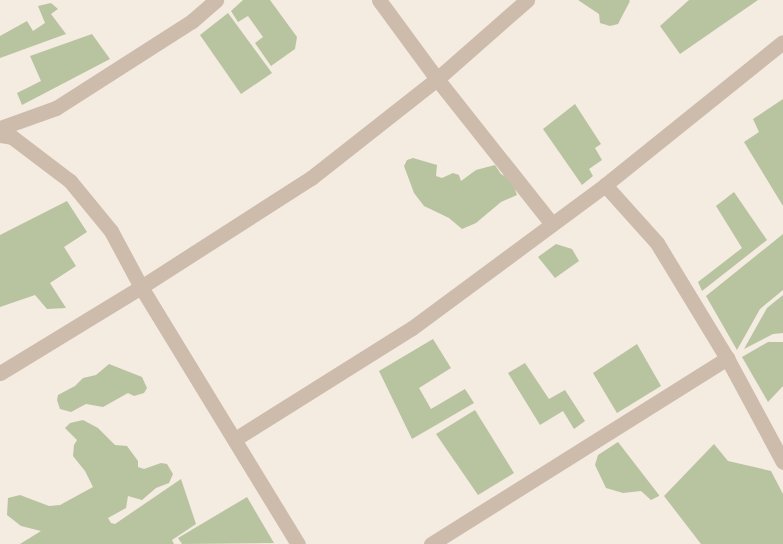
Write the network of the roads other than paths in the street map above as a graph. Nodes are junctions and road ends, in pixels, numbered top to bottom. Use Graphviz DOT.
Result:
graph roads {
  1 [pos="216,0"];
  2 [pos="379,0"];
  3 [pos="527,0"];
  4 [pos="783,42"];
  5 [pos="436,79"];
  6 [pos="0,128"];
  7 [pos="0,135"];
  8 [pos="605,185"];
  9 [pos="552,224"];
  10 [pos="141,287"];
  11 [pos="727,358"];
  12 [pos="0,373"];
  13 [pos="235,439"];
  14 [pos="783,462"];
  15 [pos="298,544"];
  16 [pos="431,544"];
  1 -- 6 [label="street"];
  2 -- 5 [label="street"];
  3 -- 5 [label="street"];
  4 -- 8 [label="street"];
  5 -- 9 [label="street"];
  5 -- 10 [label="street"];
  7 -- 10 [label="street"];
  8 -- 9 [label="street"];
  8 -- 11 [label="street"];
  9 -- 13 [label="street"];
  10 -- 12 [label="street"];
  10 -- 13 [label="street"];
  11 -- 14 [label="street"];
  11 -- 16 [label="street"];
  13 -- 15 [label="street"];
}
